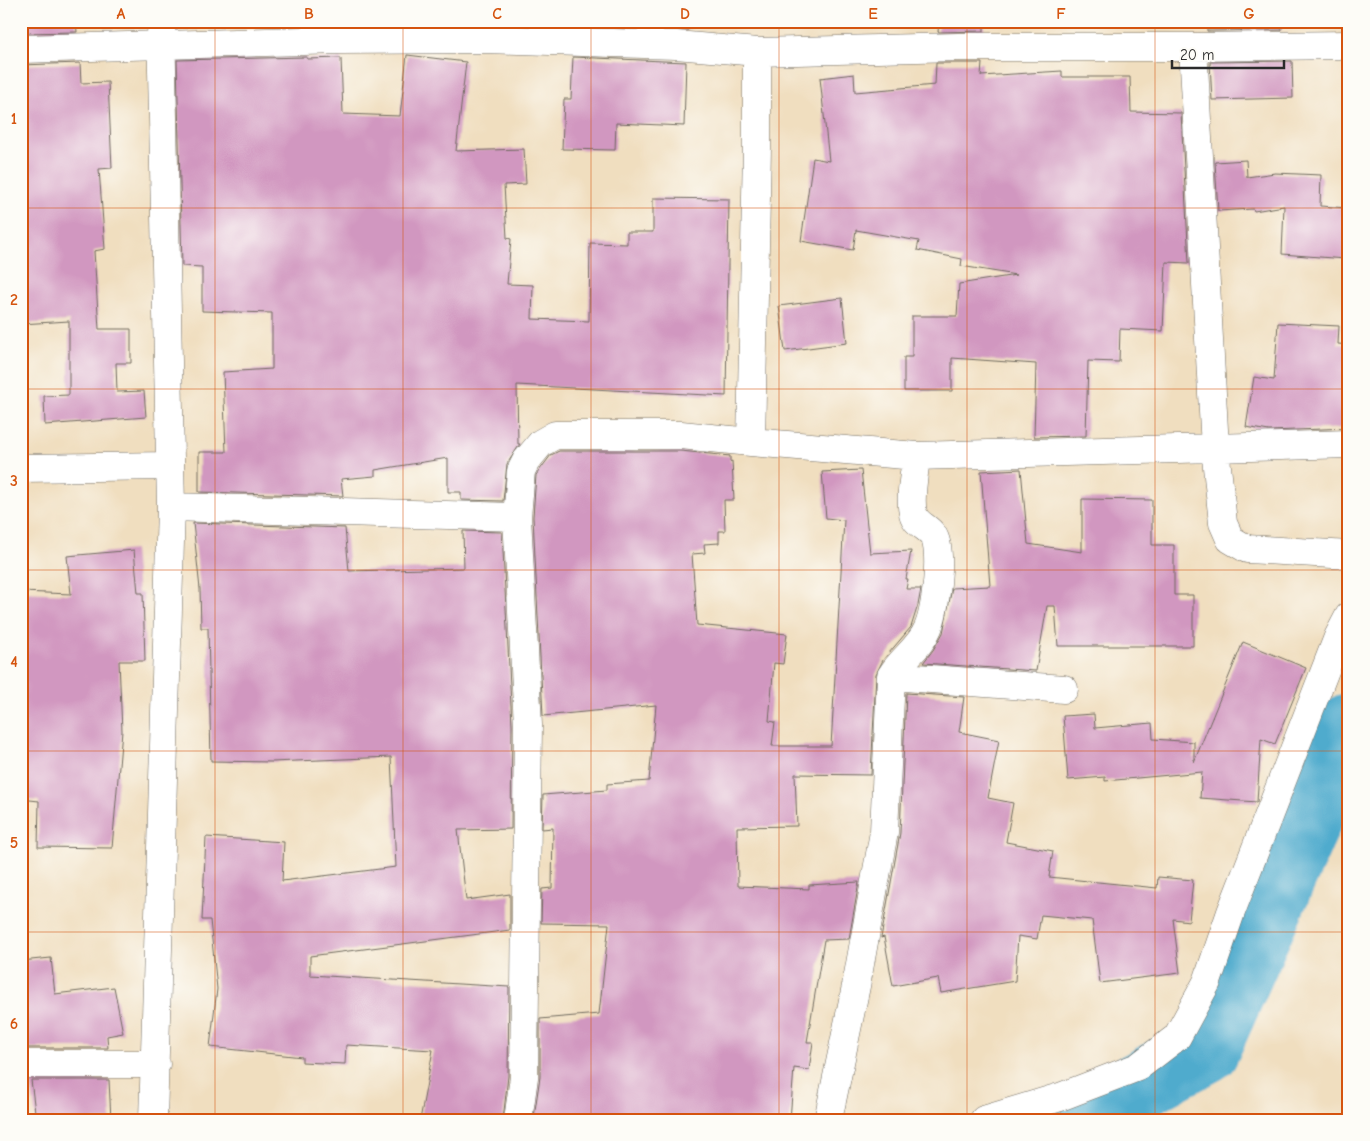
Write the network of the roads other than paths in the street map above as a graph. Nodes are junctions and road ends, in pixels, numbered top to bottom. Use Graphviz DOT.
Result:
graph roads {
  1 [pos="483,30"];
  2 [pos="160,34"];
  3 [pos="1349,45"];
  4 [pos="1193,47"];
  5 [pos="21,49"];
  6 [pos="757,52"];
  7 [pos="751,442"];
  8 [pos="1349,444"];
  9 [pos="1215,448"];
  10 [pos="916,456"];
  11 [pos="170,466"];
  12 [pos="21,468"];
  13 [pos="171,507"];
  14 [pos="517,517"];
  15 [pos="1349,555"];
  16 [pos="1349,616"];
  17 [pos="891,676"];
  18 [pos="1064,689"];
  19 [pos="21,1064"];
  20 [pos="156,1064"];
  21 [pos="153,1120"];
  22 [pos="518,1120"];
  23 [pos="828,1120"];
  24 [pos="984,1120"];
  1 -- 2 [label="street"];
  1 -- 6 [label="street"];
  2 -- 5 [label="street"];
  2 -- 11 [label="street"];
  3 -- 4 [label="street"];
  4 -- 6 [label="street"];
  4 -- 9 [label="street"];
  6 -- 7 [label="street"];
  7 -- 10 [label="street"];
  7 -- 14 [label="street"];
  8 -- 9 [label="street"];
  9 -- 10 [label="street"];
  9 -- 15 [label="street"];
  10 -- 17 [label="street"];
  11 -- 12 [label="street"];
  11 -- 13 [label="street"];
  13 -- 14 [label="street"];
  13 -- 20 [label="street"];
  14 -- 22 [label="street"];
  16 -- 24 [label="street"];
  17 -- 18 [label="street"];
  17 -- 23 [label="street"];
  19 -- 20 [label="street"];
  20 -- 21 [label="street"];
}
